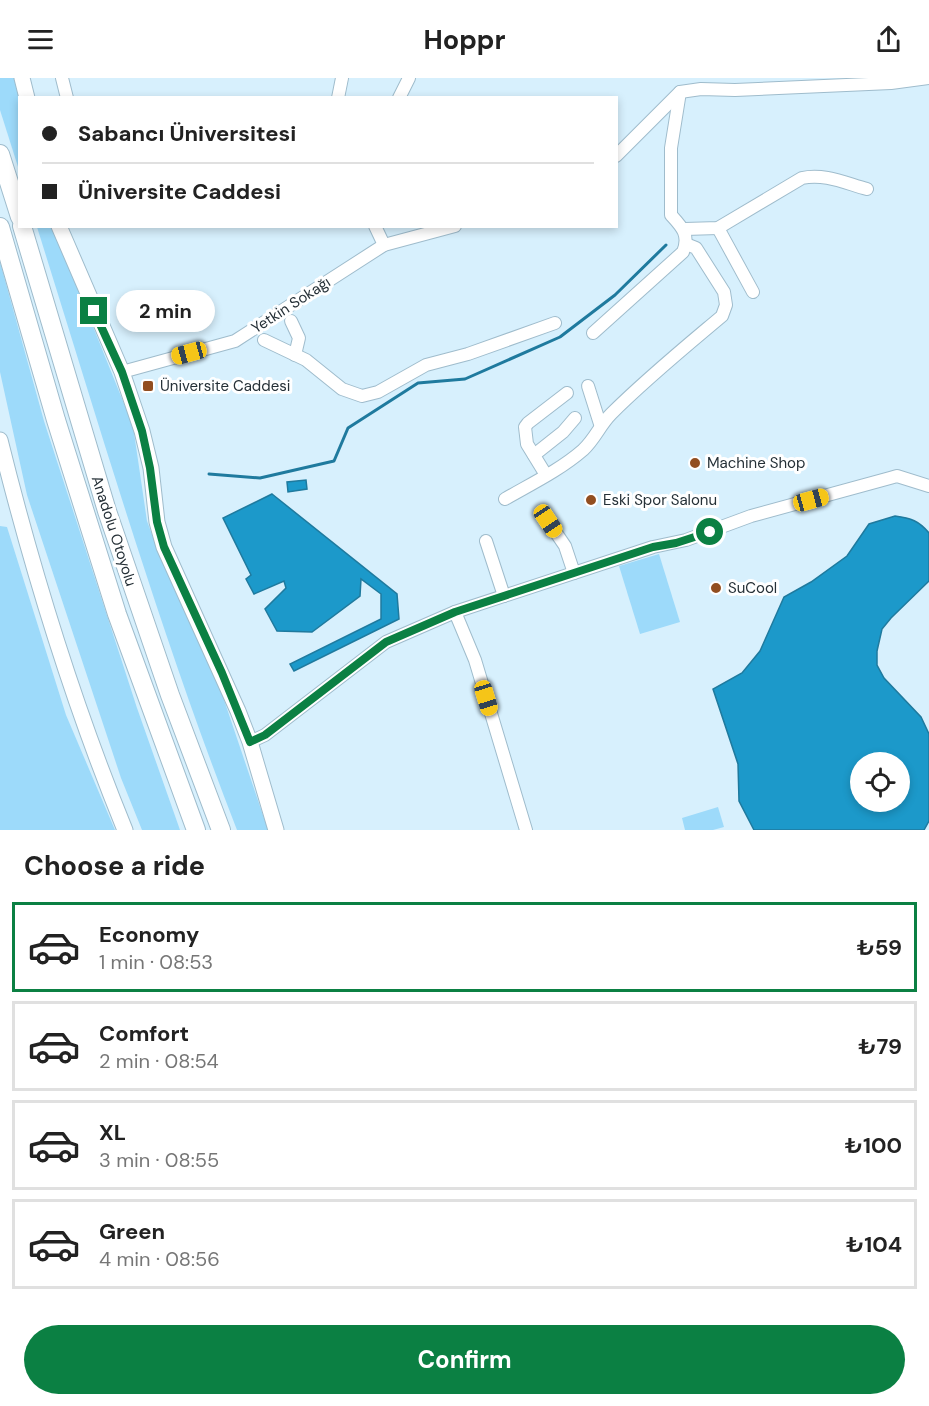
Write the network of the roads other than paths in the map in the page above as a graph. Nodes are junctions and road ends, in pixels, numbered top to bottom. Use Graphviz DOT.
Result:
graph roads {
  1 [pos="22,78"];
  2 [pos="62,78"];
  3 [pos="342,78"];
  4 [pos="409,78"];
  5 [pos="714,78"];
  6 [pos="929,78"];
  7 [pos="701,89"];
  8 [pos="680,92"];
  9 [pos="26,96"];
  10 [pos="66,96"];
  11 [pos="338,96"];
  12 [pos="400,96"];
  13 [pos="0,154"];
  14 [pos="618,154"];
  15 [pos="867,189"];
  16 [pos="18,211"];
  17 [pos="0,227"];
  18 [pos="23,228"];
  19 [pos="60,228"];
  20 [pos="376,228"];
  21 [pos="448,228"];
  22 [pos="718,228"];
  23 [pos="685,229"];
  24 [pos="686,244"];
  25 [pos="384,245"];
  26 [pos="753,292"];
  27 [pos="291,321"];
  28 [pos="555,323"];
  29 [pos="593,333"];
  30 [pos="264,340"];
  31 [pos="295,355"];
  32 [pos="122,372"];
  33 [pos="588,386"];
  34 [pos="567,393"];
  35 [pos="575,418"];
  36 [pos="600,424"];
  37 [pos="0,440"];
  38 [pos="534,455"];
  39 [pos="546,475"];
  40 [pos="929,486"];
  41 [pos="505,499"];
  42 [pos="548,521"];
  43 [pos="486,541"];
  44 [pos="574,573"];
  45 [pos="504,596"];
  46 [pos="455,612"];
  47 [pos="250,742"];
  48 [pos="125,830"];
  49 [pos="196,830"];
  50 [pos="221,830"];
  51 [pos="276,830"];
  52 [pos="526,830"];
  1 -- 9 [label="main road"];
  2 -- 10 [label="street"];
  3 -- 11 [label="street"];
  4 -- 12 [label="street"];
  5 -- 7 [label="street"];
  6 -- 7 [label="street"];
  7 -- 8 [label="street"];
  8 -- 14 [label="street"];
  8 -- 23 [label="street"];
  13 -- 16 [label="highway"];
  15 -- 22 [label="street"];
  17 -- 49 [label="highway, Anadolu Otoyolu"];
  18 -- 50 [label="highway, Anadolu Otoyolu"];
  19 -- 32 [label="main road"];
  20 -- 25 [label="street"];
  21 -- 25 [label="street, Yetkin Sokağı"];
  22 -- 23 [label="street"];
  22 -- 26 [label="street"];
  23 -- 24 [label="street"];
  24 -- 29 [label="street"];
  24 -- 36 [label="street"];
  25 -- 32 [label="street, Yetkin Sokağı"];
  27 -- 31 [label="street"];
  28 -- 31 [label="street"];
  30 -- 31 [label="street"];
  32 -- 47 [label="main road"];
  33 -- 36 [label="street"];
  34 -- 38 [label="street"];
  35 -- 38 [label="street"];
  36 -- 39 [label="street"];
  37 -- 48 [label="main road"];
  38 -- 39 [label="street"];
  39 -- 41 [label="street"];
  40 -- 44 [label="street"];
  42 -- 44 [label="street"];
  43 -- 45 [label="street"];
  44 -- 45 [label="street"];
  45 -- 46 [label="street"];
  46 -- 47 [label="street"];
  46 -- 52 [label="street"];
  47 -- 51 [label="main road"];
}
